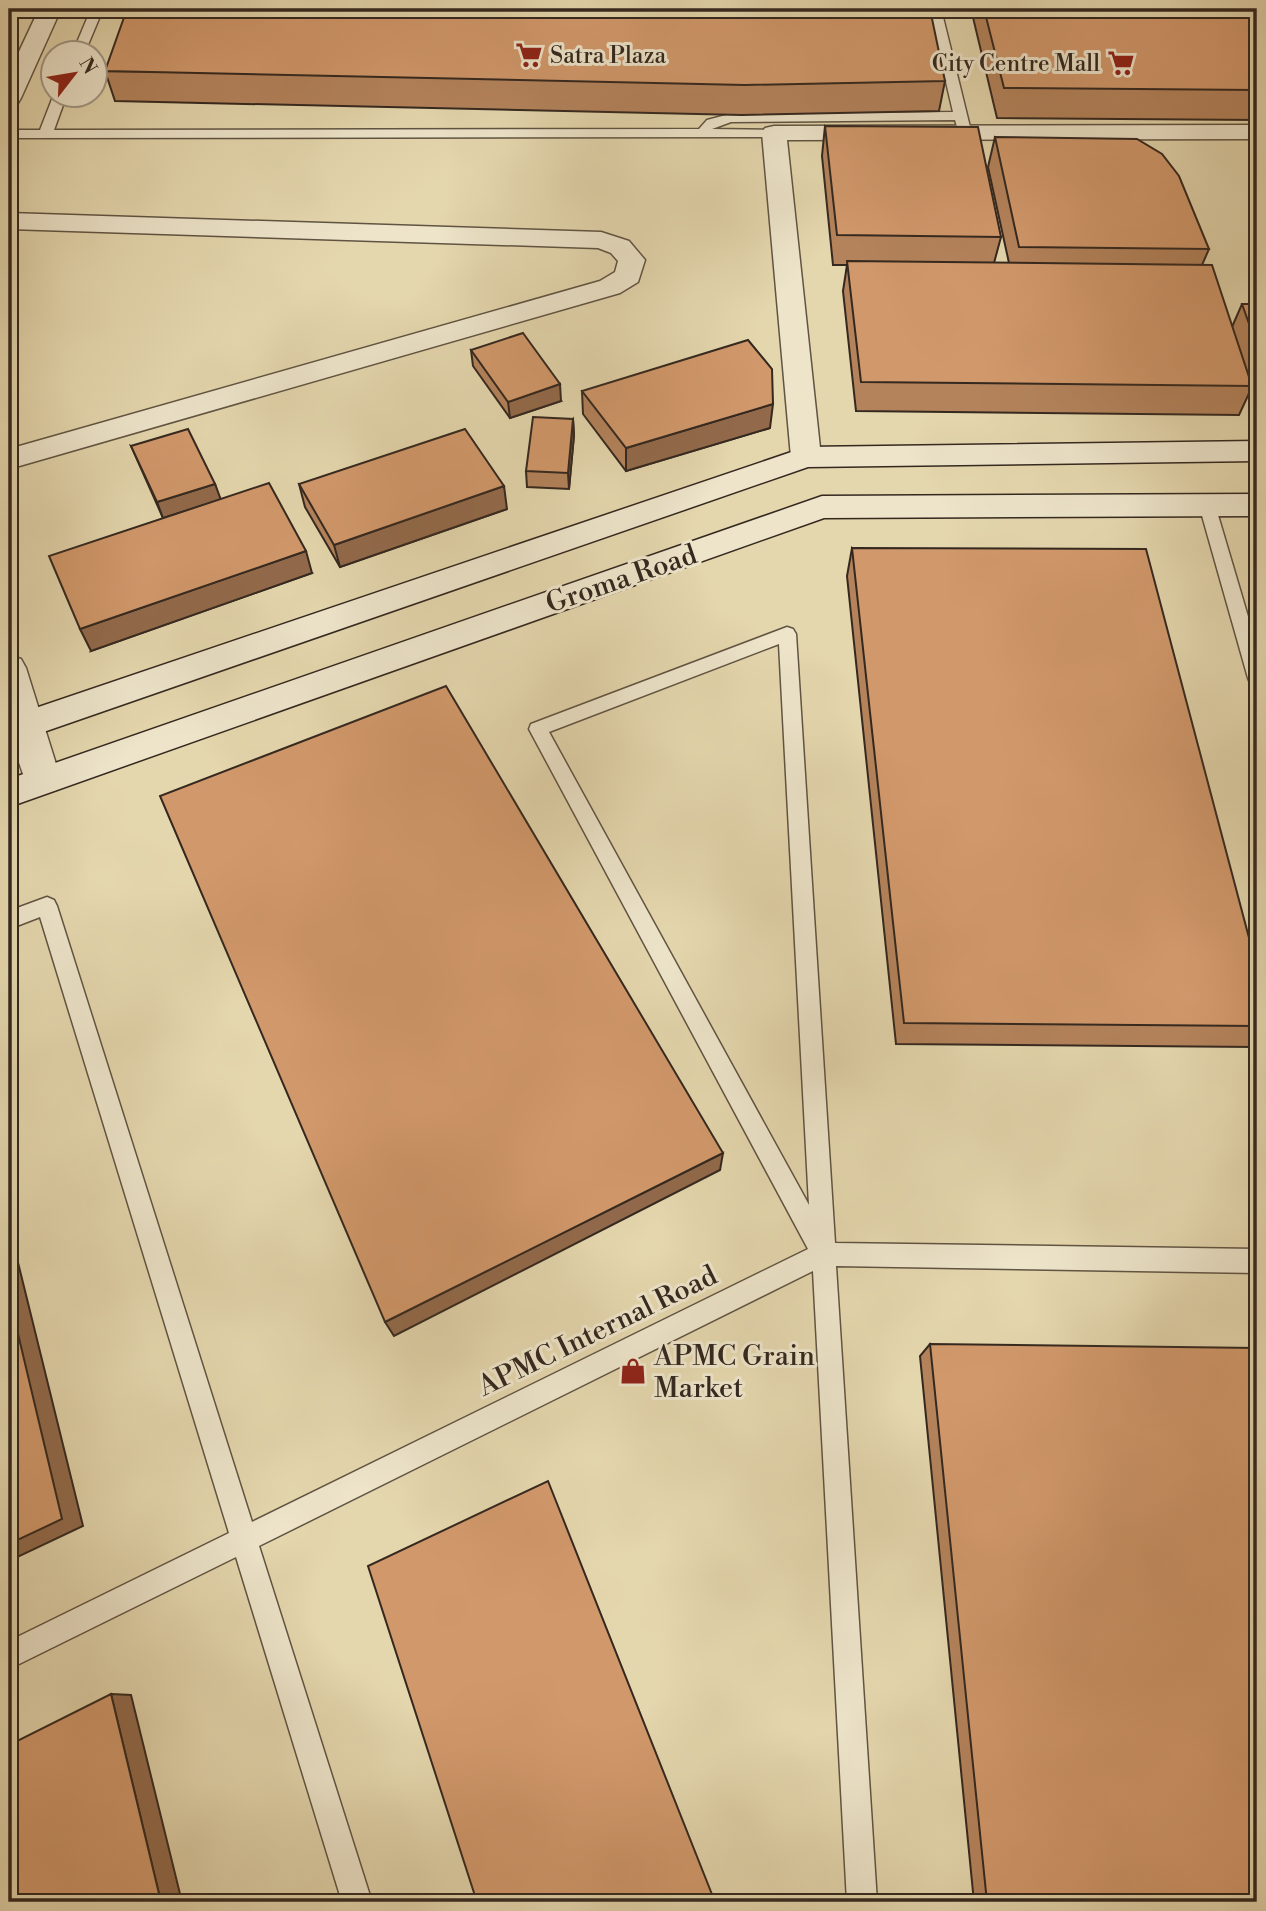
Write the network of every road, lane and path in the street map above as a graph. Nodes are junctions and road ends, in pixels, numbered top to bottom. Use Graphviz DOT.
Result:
graph roads {
  1 [pos="50,9"];
  2 [pos="97,9"];
  3 [pos="935,9"];
  4 [pos="85,38"];
  5 [pos="9,98"];
  6 [pos="56,108"];
  7 [pos="962,124"];
  8 [pos="1257,132"];
  9 [pos="698,133"];
  10 [pos="774,133"];
  11 [pos="9,134"];
  12 [pos="45,135"];
  13 [pos="9,221"];
  14 [pos="1244,451"];
  15 [pos="806,457"];
  16 [pos="9,459"];
  17 [pos="1208,505"];
  18 [pos="1249,505"];
  19 [pos="9,668"];
  20 [pos="1257,678"];
  21 [pos="18,728"];
  22 [pos="43,780"];
  23 [pos="9,793"];
  24 [pos="9,920"];
  25 [pos="824,1254"];
  26 [pos="1257,1261"];
  27 [pos="244,1539"];
  28 [pos="9,1655"];
  29 [pos="357,1902"];
  30 [pos="862,1902"];
  1 -- 5 [label="street"];
  2 -- 4 [label="lane"];
  3 -- 7 [label="lane"];
  6 -- 12 [label="lane"];
  7 -- 8 [label="street"];
  7 -- 9 [label="lane"];
  7 -- 10 [label="street"];
  9 -- 10 [label="lane"];
  9 -- 12 [label="lane"];
  10 -- 15 [label="street"];
  11 -- 12 [label="lane"];
  13 -- 16 [label="street"];
  14 -- 15 [label="street, Groma Road"];
  14 -- 18 [label="street"];
  15 -- 21 [label="street, Groma Road"];
  17 -- 18 [label="street, Groma Road"];
  17 -- 20 [label="lane"];
  17 -- 22 [label="street, Groma Road"];
  19 -- 21 [label="street"];
  21 -- 22 [label="street"];
  22 -- 23 [label="street, Groma Road"];
  24 -- 27 [label="lane"];
  25 -- 25 [label="lane"];
  25 -- 26 [label="lane, APMC Internal Road"];
  25 -- 27 [label="lane, APMC Internal Road"];
  25 -- 30 [label="lane"];
  27 -- 28 [label="lane, APMC Internal Road"];
  27 -- 29 [label="lane"];
}
